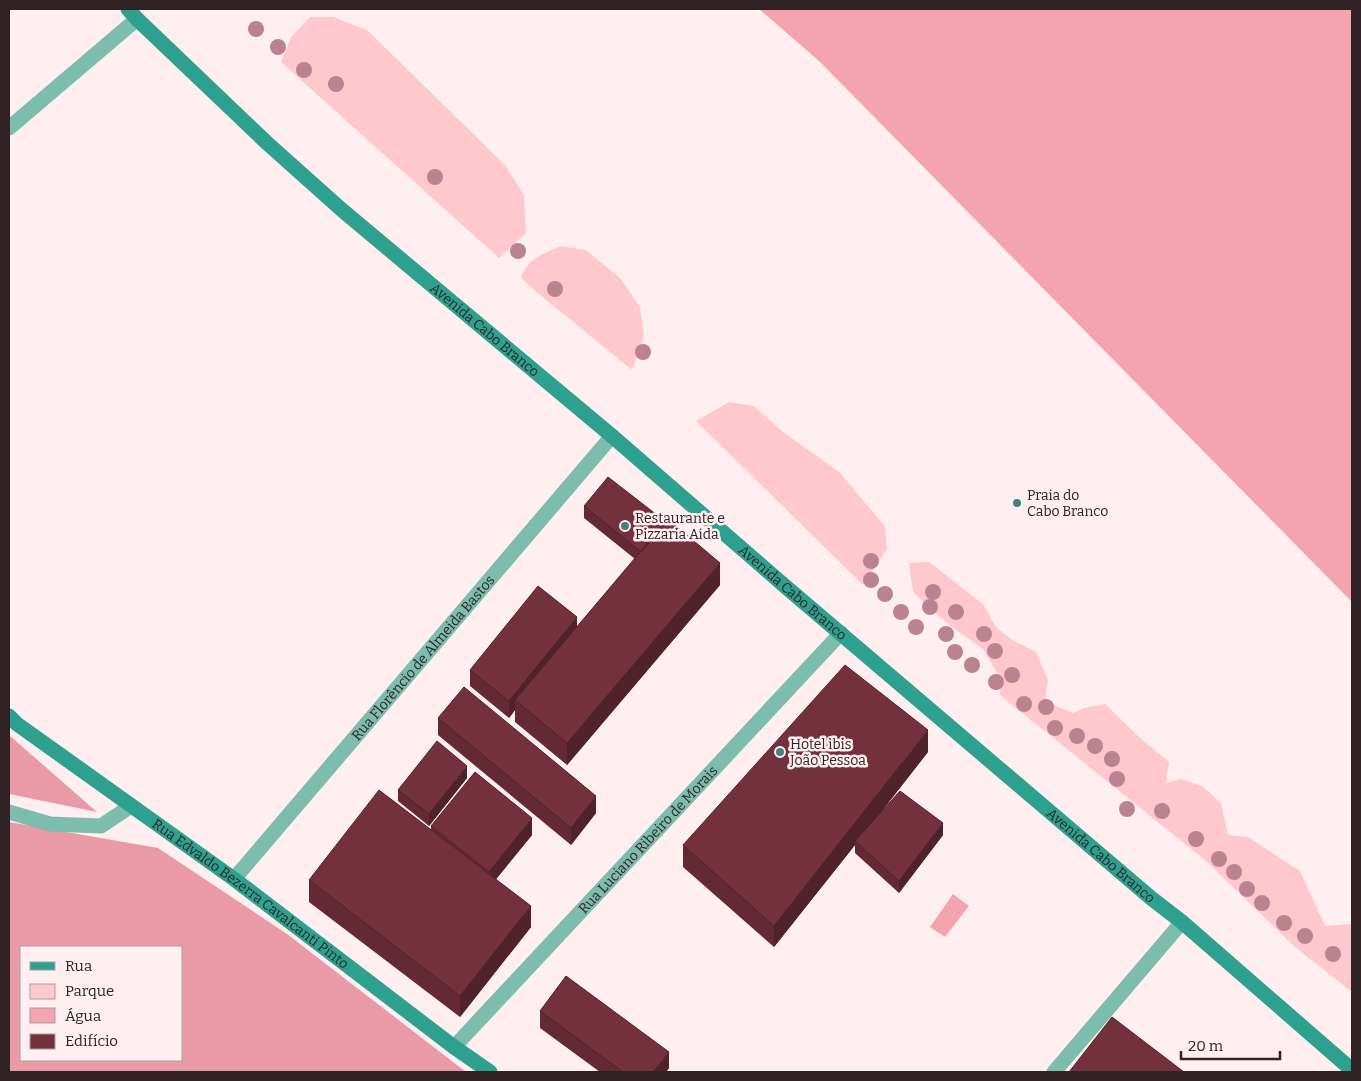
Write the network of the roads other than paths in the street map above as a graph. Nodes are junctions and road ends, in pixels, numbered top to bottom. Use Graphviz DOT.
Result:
graph roads {
  1 [pos="132,14"];
  2 [pos="9,128"];
  3 [pos="612,436"];
  4 [pos="841,633"];
  5 [pos="9,716"];
  6 [pos="131,806"];
  7 [pos="9,812"];
  8 [pos="234,879"];
  9 [pos="1182,922"];
  10 [pos="454,1046"];
  11 [pos="1352,1070"];
  12 [pos="490,1072"];
  13 [pos="1054,1072"];
  1 -- 2 [label="street"];
  1 -- 3 [label="main road, Avenida Cabo Branco"];
  3 -- 4 [label="main road, Avenida Cabo Branco"];
  3 -- 8 [label="street, Rua Florêncio de Almeida Bastos"];
  4 -- 9 [label="main road, Avenida Cabo Branco"];
  4 -- 10 [label="street, Rua Luciano Ribeiro de Morais"];
  5 -- 6 [label="main road, Rua Edvaldo Bezerra Cavalcanti Pinto"];
  6 -- 7 [label="street"];
  6 -- 8 [label="main road, Rua Edvaldo Bezerra Cavalcanti Pinto"];
  8 -- 10 [label="main road, Rua Edvaldo Bezerra Cavalcanti Pinto"];
  9 -- 11 [label="main road, Avenida Cabo Branco"];
  9 -- 13 [label="street"];
  10 -- 12 [label="main road, Rua Edvaldo Bezerra Cavalcanti Pinto"];
}
